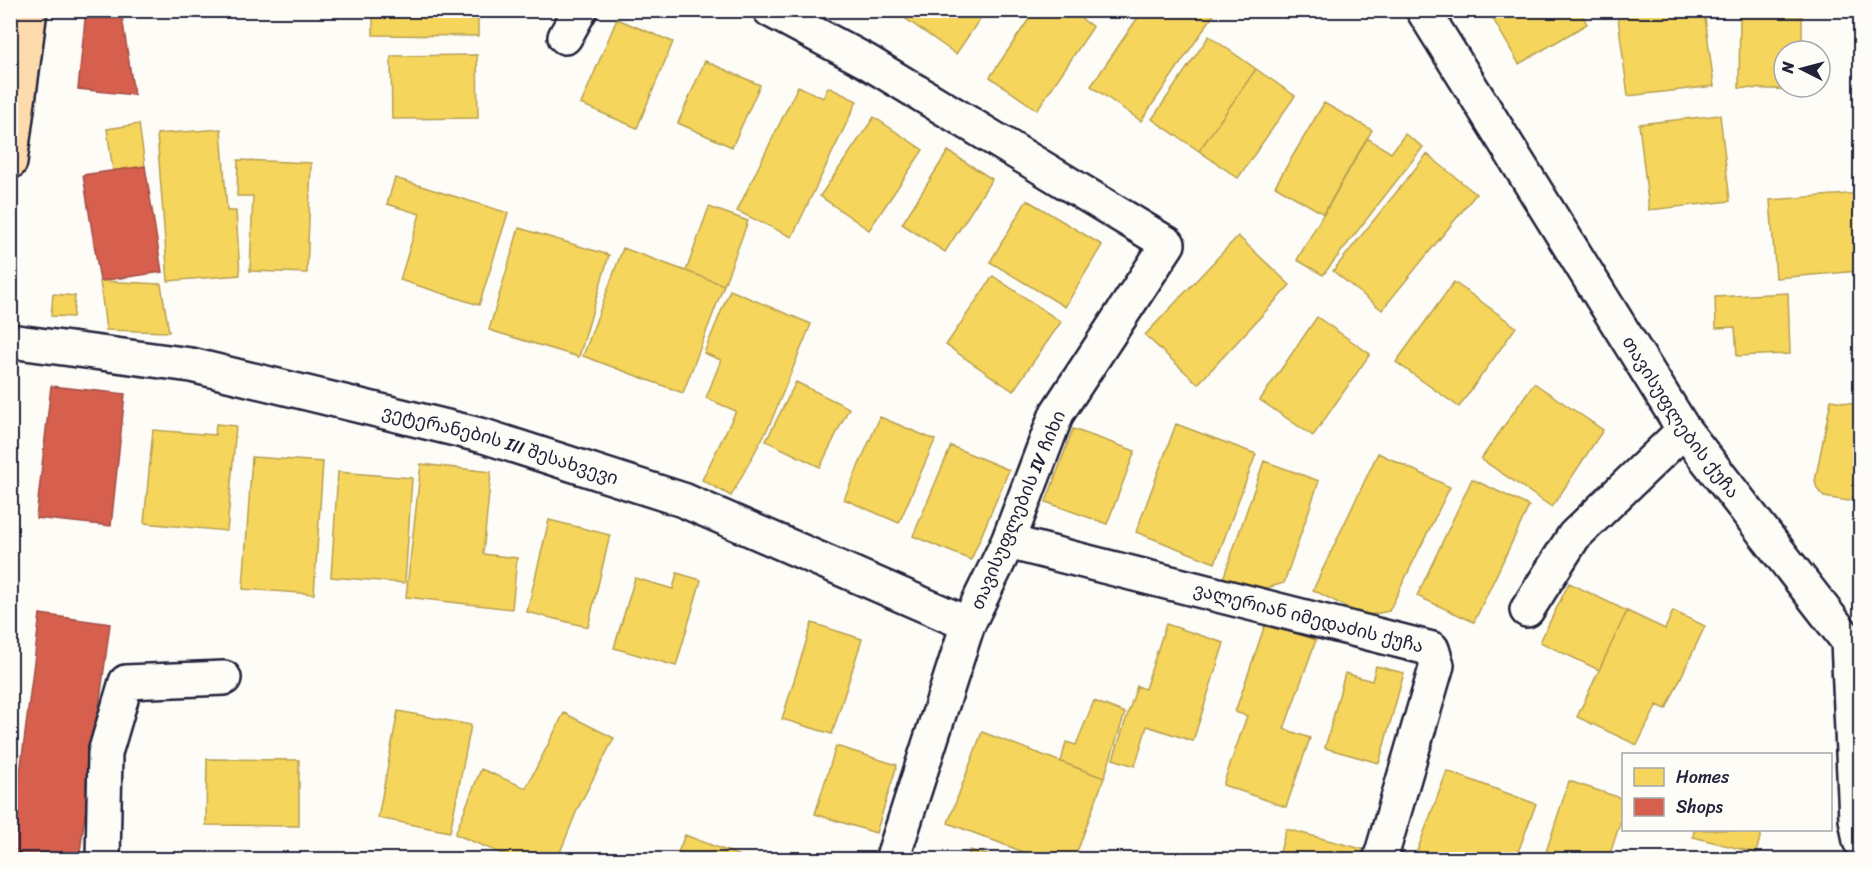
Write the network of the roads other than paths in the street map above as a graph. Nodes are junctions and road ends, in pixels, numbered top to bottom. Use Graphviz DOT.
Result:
graph roads {
  1 [pos="30,10"];
  2 [pos="770,10"];
  3 [pos="1423,10"];
  4 [pos="10,162"];
  5 [pos="10,341"];
  6 [pos="1684,430"];
  7 [pos="1008,542"];
  8 [pos="1527,610"];
  9 [pos="968,624"];
  10 [pos="1856,638"];
  11 [pos="224,678"];
  12 [pos="1860,841"];
  13 [pos="1386,858"];
  14 [pos="103,860"];
  15 [pos="892,860"];
  1 -- 4 [label="main road"];
  2 -- 7 [label="street, თავისუფლების IV ჩიხი"];
  3 -- 6 [label="street, თავისუფლების ქუჩა"];
  5 -- 9 [label="street, ვეტერანების III შესახვევი"];
  6 -- 8 [label="street"];
  6 -- 10 [label="street, თავისუფლების ქუჩა"];
  7 -- 9 [label="street, თავისუფლების IV ჩიხი"];
  7 -- 13 [label="street, ვალერიან იმედაძის ქუჩა"];
  9 -- 15 [label="street, თავისუფლების IV ჩიხი"];
  10 -- 12 [label="street, თავისუფლების ქუჩა"];
  11 -- 14 [label="street"];
}
